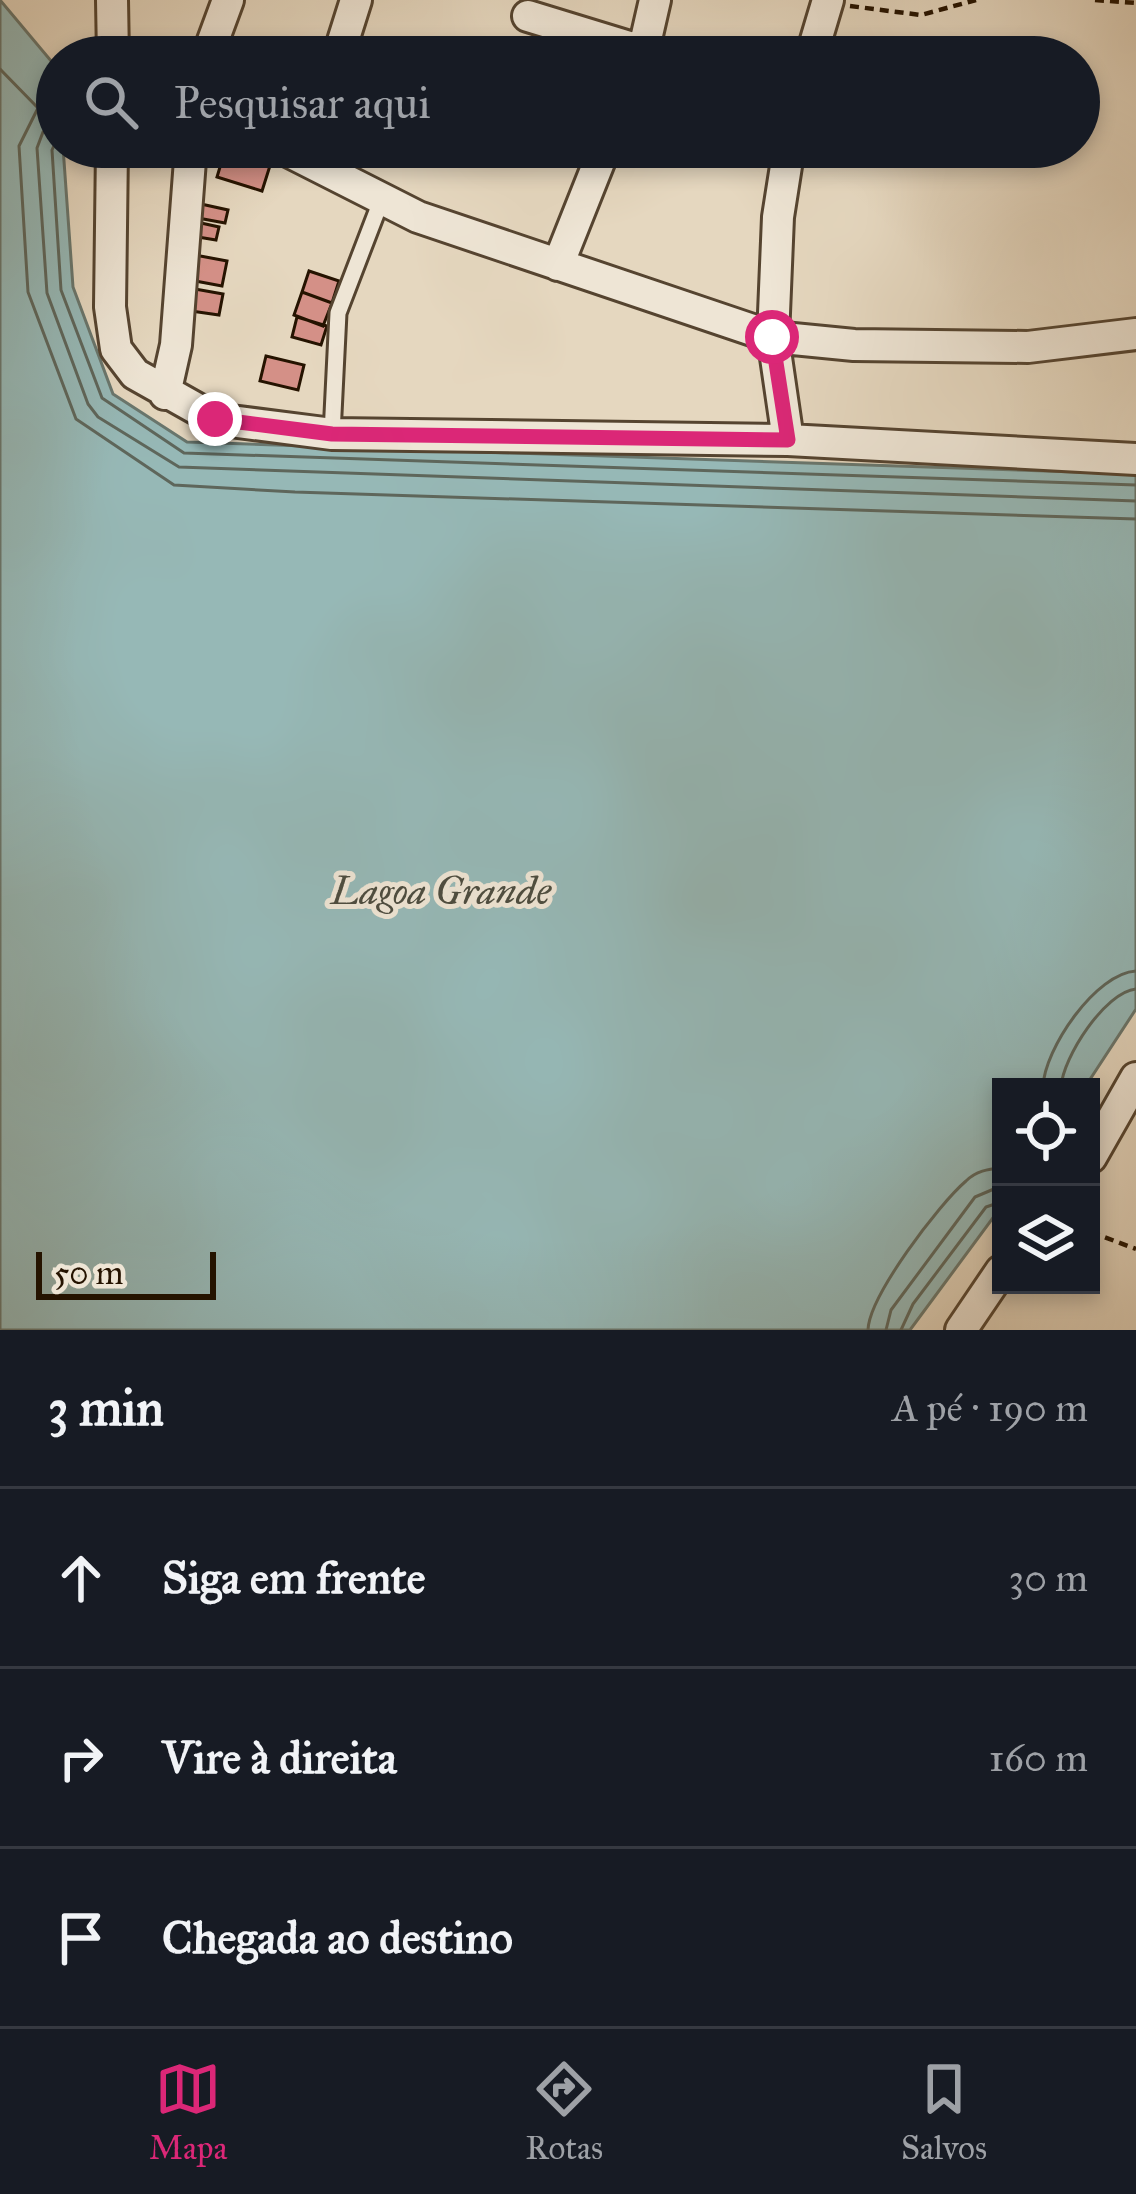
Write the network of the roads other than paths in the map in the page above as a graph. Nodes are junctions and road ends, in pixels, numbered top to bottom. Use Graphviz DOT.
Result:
graph roads {
  1 [pos="112,0"];
  2 [pos="228,0"];
  3 [pos="356,0"];
  4 [pos="655,0"];
  5 [pos="823,1"];
  6 [pos="528,16"];
  7 [pos="113,36"];
  8 [pos="215,36"];
  9 [pos="345,36"];
  10 [pos="592,36"];
  11 [pos="652,36"];
  12 [pos="816,36"];
  13 [pos="112,168"];
  14 [pos="189,168"];
  15 [pos="326,168"];
  16 [pos="597,168"];
  17 [pos="786,168"];
  18 [pos="381,201"];
  19 [pos="558,265"];
  20 [pos="1136,334"];
  21 [pos="772,337"];
  22 [pos="165,394"];
  23 [pos="332,434"];
  24 [pos="788,440"];
  25 [pos="1136,459"];
  26 [pos="1136,1078"];
  27 [pos="1100,1141"];
  28 [pos="992,1284"];
  29 [pos="961,1330"];
  1 -- 7 [label="street"];
  2 -- 8 [label="street"];
  3 -- 9 [label="street"];
  4 -- 11 [label="street"];
  5 -- 12 [label="street"];
  6 -- 10 [label="street"];
  13 -- 22 [label="street"];
  14 -- 22 [label="street"];
  15 -- 18 [label="street"];
  16 -- 19 [label="street"];
  17 -- 21 [label="street"];
  18 -- 19 [label="street"];
  18 -- 23 [label="lane"];
  19 -- 21 [label="street"];
  20 -- 21 [label="street"];
  21 -- 24 [label="street"];
  22 -- 23 [label="street"];
  23 -- 24 [label="street"];
  24 -- 25 [label="street"];
  26 -- 27 [label="street"];
  28 -- 29 [label="street"];
}
